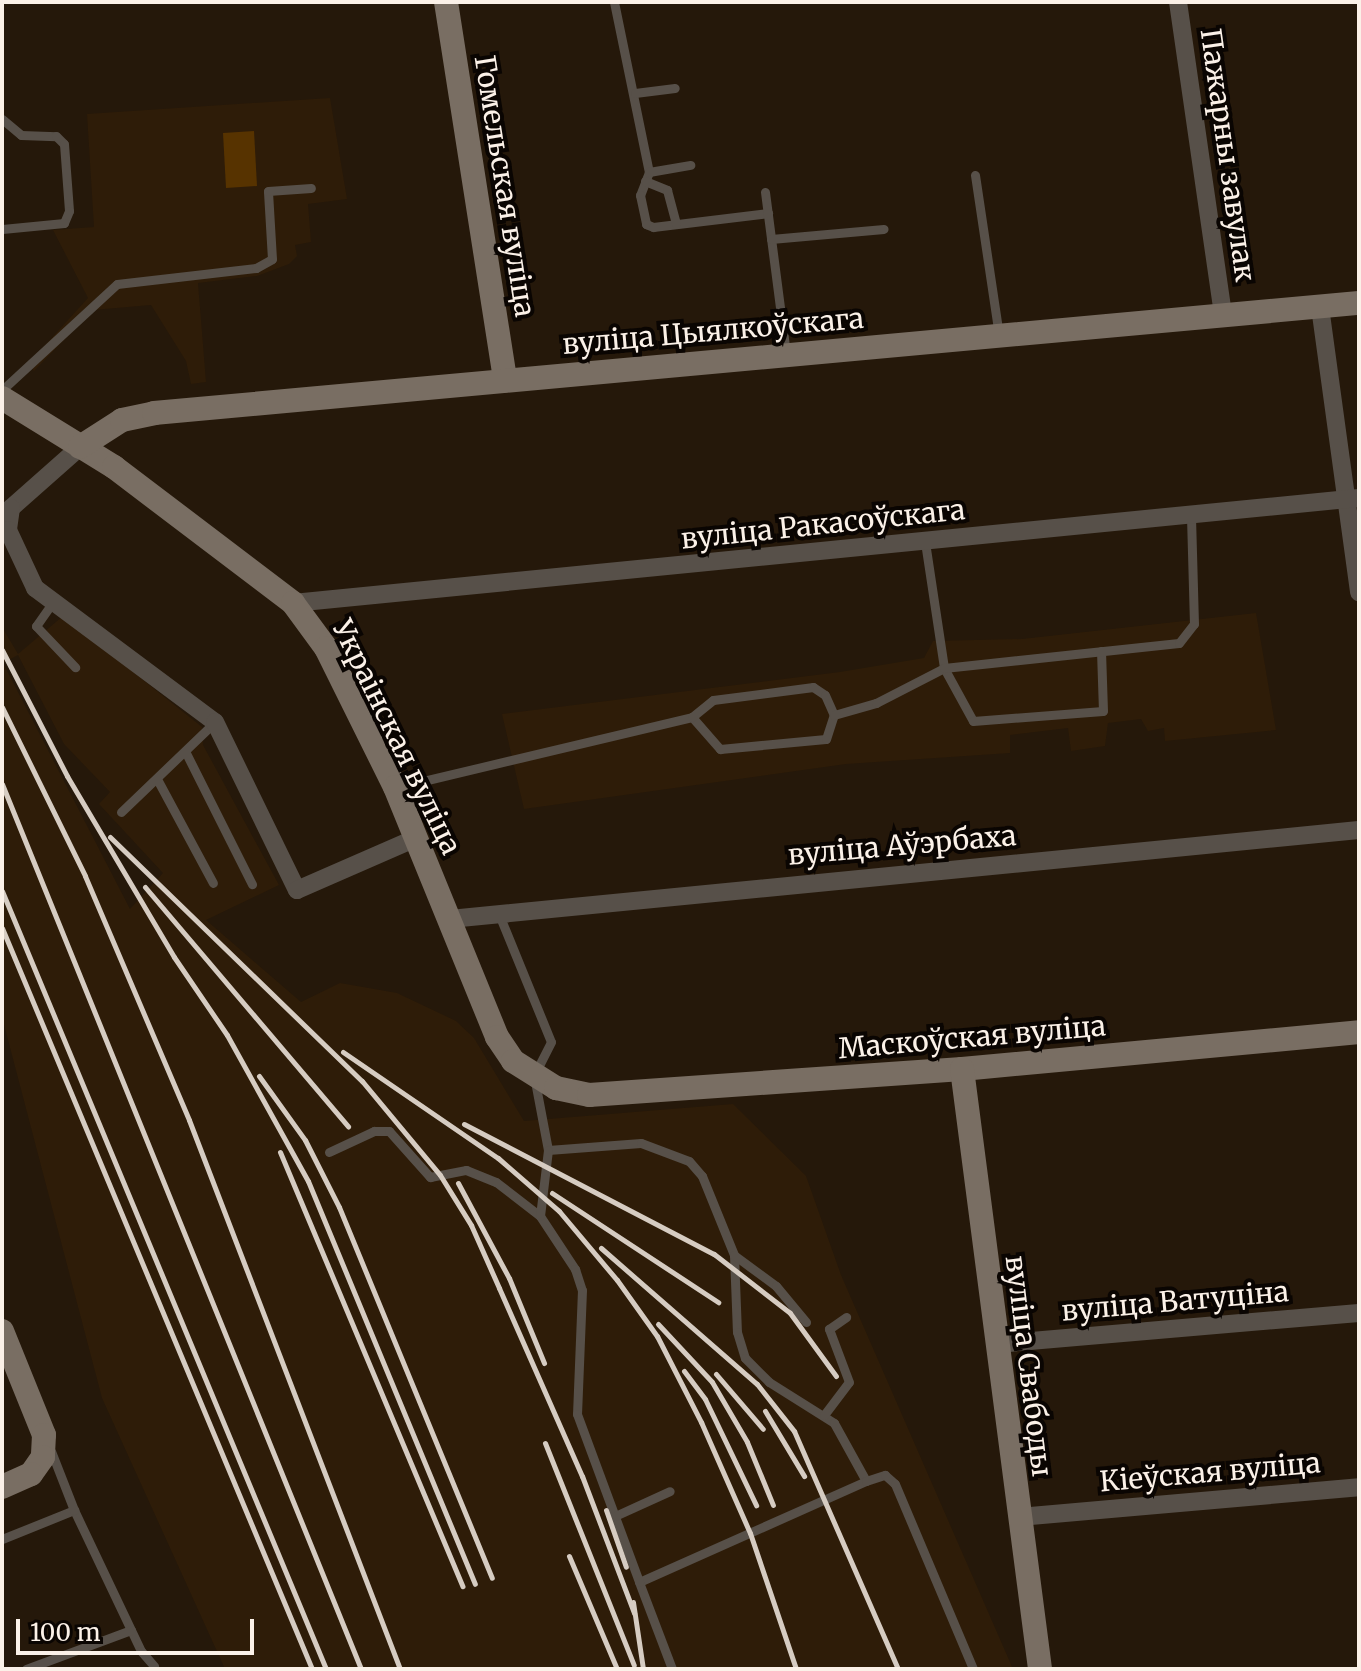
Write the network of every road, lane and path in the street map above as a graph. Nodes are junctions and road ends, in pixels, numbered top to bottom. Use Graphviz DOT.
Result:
graph roads {
  1 [pos="446,2"];
  2 [pos="614,2"];
  3 [pos="1178,2"];
  4 [pos="675,88"];
  5 [pos="635,93"];
  6 [pos="2,119"];
  7 [pos="690,165"];
  8 [pos="975,175"];
  9 [pos="647,176"];
  10 [pos="311,188"];
  11 [pos="765,192"];
  12 [pos="768,213"];
  13 [pos="676,224"];
  14 [pos="2,229"];
  15 [pos="884,229"];
  16 [pos="771,239"];
  17 [pos="1359,303"];
  18 [pos="1320,307"];
  19 [pos="1223,315"];
  20 [pos="999,339"];
  21 [pos="786,353"];
  22 [pos="505,380"];
  23 [pos="2,390"];
  24 [pos="2,398"];
  25 [pos="80,447"];
  26 [pos="1354,498"];
  27 [pos="1191,515"];
  28 [pos="6,518"];
  29 [pos="925,542"];
  30 [pos="1359,592"];
  31 [pos="55,599"];
  32 [pos="293,603"];
  33 [pos="1101,651"];
  34 [pos="75,667"];
  35 [pos="944,668"];
  36 [pos="834,715"];
  37 [pos="692,717"];
  38 [pos="215,722"];
  39 [pos="186,753"];
  40 [pos="157,779"];
  41 [pos="395,787"];
  42 [pos="121,812"];
  43 [pos="1359,830"];
  44 [pos="416,838"];
  45 [pos="213,883"];
  46 [pos="252,884"];
  47 [pos="497,911"];
  48 [pos="450,919"];
  49 [pos="1359,1032"];
  50 [pos="962,1069"];
  51 [pos="534,1076"];
  52 [pos="589,1095"];
  53 [pos="548,1150"];
  54 [pos="329,1152"];
  55 [pos="540,1216"];
  56 [pos="734,1255"];
  57 [pos="1359,1313"];
  58 [pos="846,1317"];
  59 [pos="806,1322"];
  60 [pos="2,1331"];
  61 [pos="996,1344"];
  62 [pos="824,1415"];
  63 [pos="44,1435"];
  64 [pos="866,1481"];
  65 [pos="2,1487"];
  66 [pos="1359,1487"];
  67 [pos="670,1491"];
  68 [pos="74,1510"];
  69 [pos="615,1516"];
  70 [pos="1019,1517"];
  71 [pos="2,1539"];
  72 [pos="639,1582"];
  73 [pos="131,1630"];
  74 [pos="154,1666"];
  75 [pos="26,1669"];
  76 [pos="672,1669"];
  77 [pos="973,1669"];
  78 [pos="1040,1669"];
  1 -- 22 [label="street, Гомельская вуліца"];
  2 -- 5 [label="lane"];
  3 -- 19 [label="street, Пажарны завулак"];
  4 -- 5 [label="lane"];
  5 -- 9 [label="lane"];
  6 -- 14 [label="lane"];
  7 -- 9 [label="lane"];
  8 -- 20 [label="lane"];
  9 -- 13 [label="lane"];
  9 -- 13 [label="lane"];
  10 -- 23 [label="lane"];
  11 -- 12 [label="lane"];
  12 -- 13 [label="lane"];
  12 -- 16 [label="lane"];
  15 -- 16 [label="lane"];
  16 -- 21 [label="lane"];
  17 -- 18 [label="street, вуліца Цыялкоўскага"];
  18 -- 19 [label="street, вуліца Цыялкоўскага"];
  18 -- 26 [label="street"];
  19 -- 20 [label="street, вуліца Цыялкоўскага"];
  20 -- 21 [label="street, вуліца Цыялкоўскага"];
  21 -- 22 [label="street, вуліца Цыялкоўскага"];
  22 -- 25 [label="street, вуліца Цыялкоўскага"];
  24 -- 25 [label="street, Украінская вуліца"];
  25 -- 28 [label="street"];
  25 -- 32 [label="street, Украінская вуліца"];
  26 -- 27 [label="street, вуліца Ракасоўскага"];
  26 -- 30 [label="street"];
  27 -- 29 [label="street, вуліца Ракасоўскага"];
  27 -- 33 [label="lane"];
  28 -- 31 [label="street"];
  29 -- 32 [label="street, вуліца Ракасоўскага"];
  29 -- 35 [label="lane"];
  31 -- 34 [label="lane"];
  31 -- 38 [label="street"];
  32 -- 41 [label="street, Украінская вуліца"];
  33 -- 35 [label="lane"];
  33 -- 35 [label="lane"];
  35 -- 36 [label="lane"];
  36 -- 37 [label="lane"];
  36 -- 37 [label="lane"];
  37 -- 41 [label="lane"];
  38 -- 39 [label="lane"];
  38 -- 44 [label="street"];
  39 -- 40 [label="lane"];
  39 -- 46 [label="lane"];
  40 -- 42 [label="lane"];
  40 -- 45 [label="lane"];
  41 -- 44 [label="street, Украінская вуліца"];
  43 -- 47 [label="street, вуліца Аўэрбаха"];
  44 -- 48 [label="street, Украінская вуліца"];
  47 -- 48 [label="street, вуліца Аўэрбаха"];
  47 -- 51 [label="lane"];
  48 -- 51 [label="street, Украінская вуліца"];
  49 -- 50 [label="street, Маскоўская вуліца"];
  50 -- 52 [label="street, Маскоўская вуліца"];
  50 -- 61 [label="street, вуліца Свабоды"];
  51 -- 52 [label="street, Украінская вуліца"];
  51 -- 53 [label="lane"];
  53 -- 55 [label="lane"];
  53 -- 56 [label="lane"];
  54 -- 55 [label="lane"];
  55 -- 69 [label="lane"];
  56 -- 59 [label="lane"];
  56 -- 62 [label="lane"];
  57 -- 61 [label="street, вуліца Ватуціна"];
  58 -- 62 [label="lane"];
  60 -- 63 [label="street"];
  61 -- 70 [label="street, вуліца Свабоды"];
  62 -- 64 [label="lane"];
  63 -- 65 [label="street"];
  63 -- 68 [label="lane"];
  64 -- 72 [label="lane"];
  64 -- 77 [label="lane"];
  66 -- 70 [label="street, Кіеўская вуліца"];
  67 -- 69 [label="lane"];
  68 -- 71 [label="lane"];
  68 -- 73 [label="lane"];
  69 -- 72 [label="lane"];
  70 -- 78 [label="street, вуліца Свабоды"];
  72 -- 76 [label="lane"];
  73 -- 74 [label="lane"];
  73 -- 75 [label="lane"];
}
